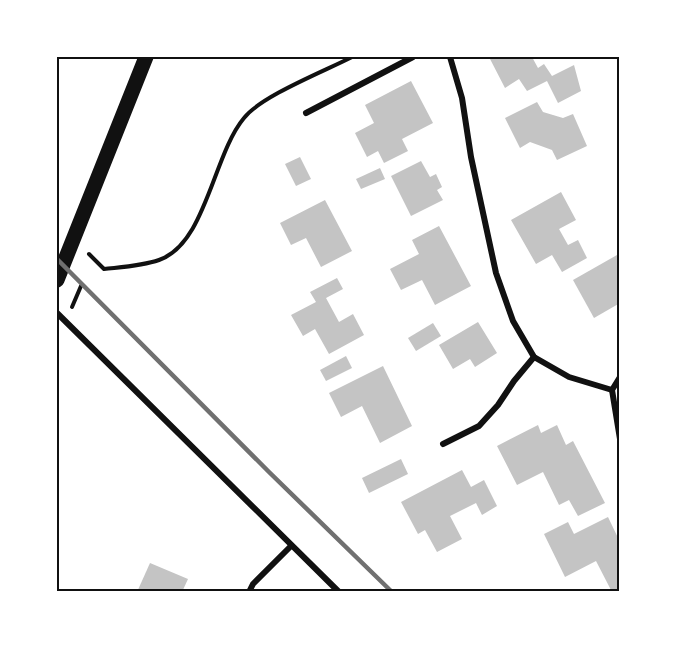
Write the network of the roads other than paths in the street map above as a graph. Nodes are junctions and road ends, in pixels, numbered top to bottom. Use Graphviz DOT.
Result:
graph roads {
  1 [pos="146,57"];
  2 [pos="413,57"];
  3 [pos="450,57"];
  4 [pos="306,113"];
  5 [pos="57,280"];
  6 [pos="57,313"];
  7 [pos="534,357"];
  8 [pos="620,377"];
  9 [pos="612,390"];
  10 [pos="620,439"];
  11 [pos="443,444"];
  12 [pos="291,546"];
  13 [pos="249,592"];
  14 [pos="339,592"];
  1 -- 5 [label="main road"];
  2 -- 4 [label="street"];
  3 -- 7 [label="street"];
  6 -- 12 [label="street"];
  7 -- 9 [label="street"];
  7 -- 11 [label="street"];
  8 -- 9 [label="street"];
  9 -- 10 [label="street"];
  12 -- 13 [label="street"];
  12 -- 14 [label="street"];
}
